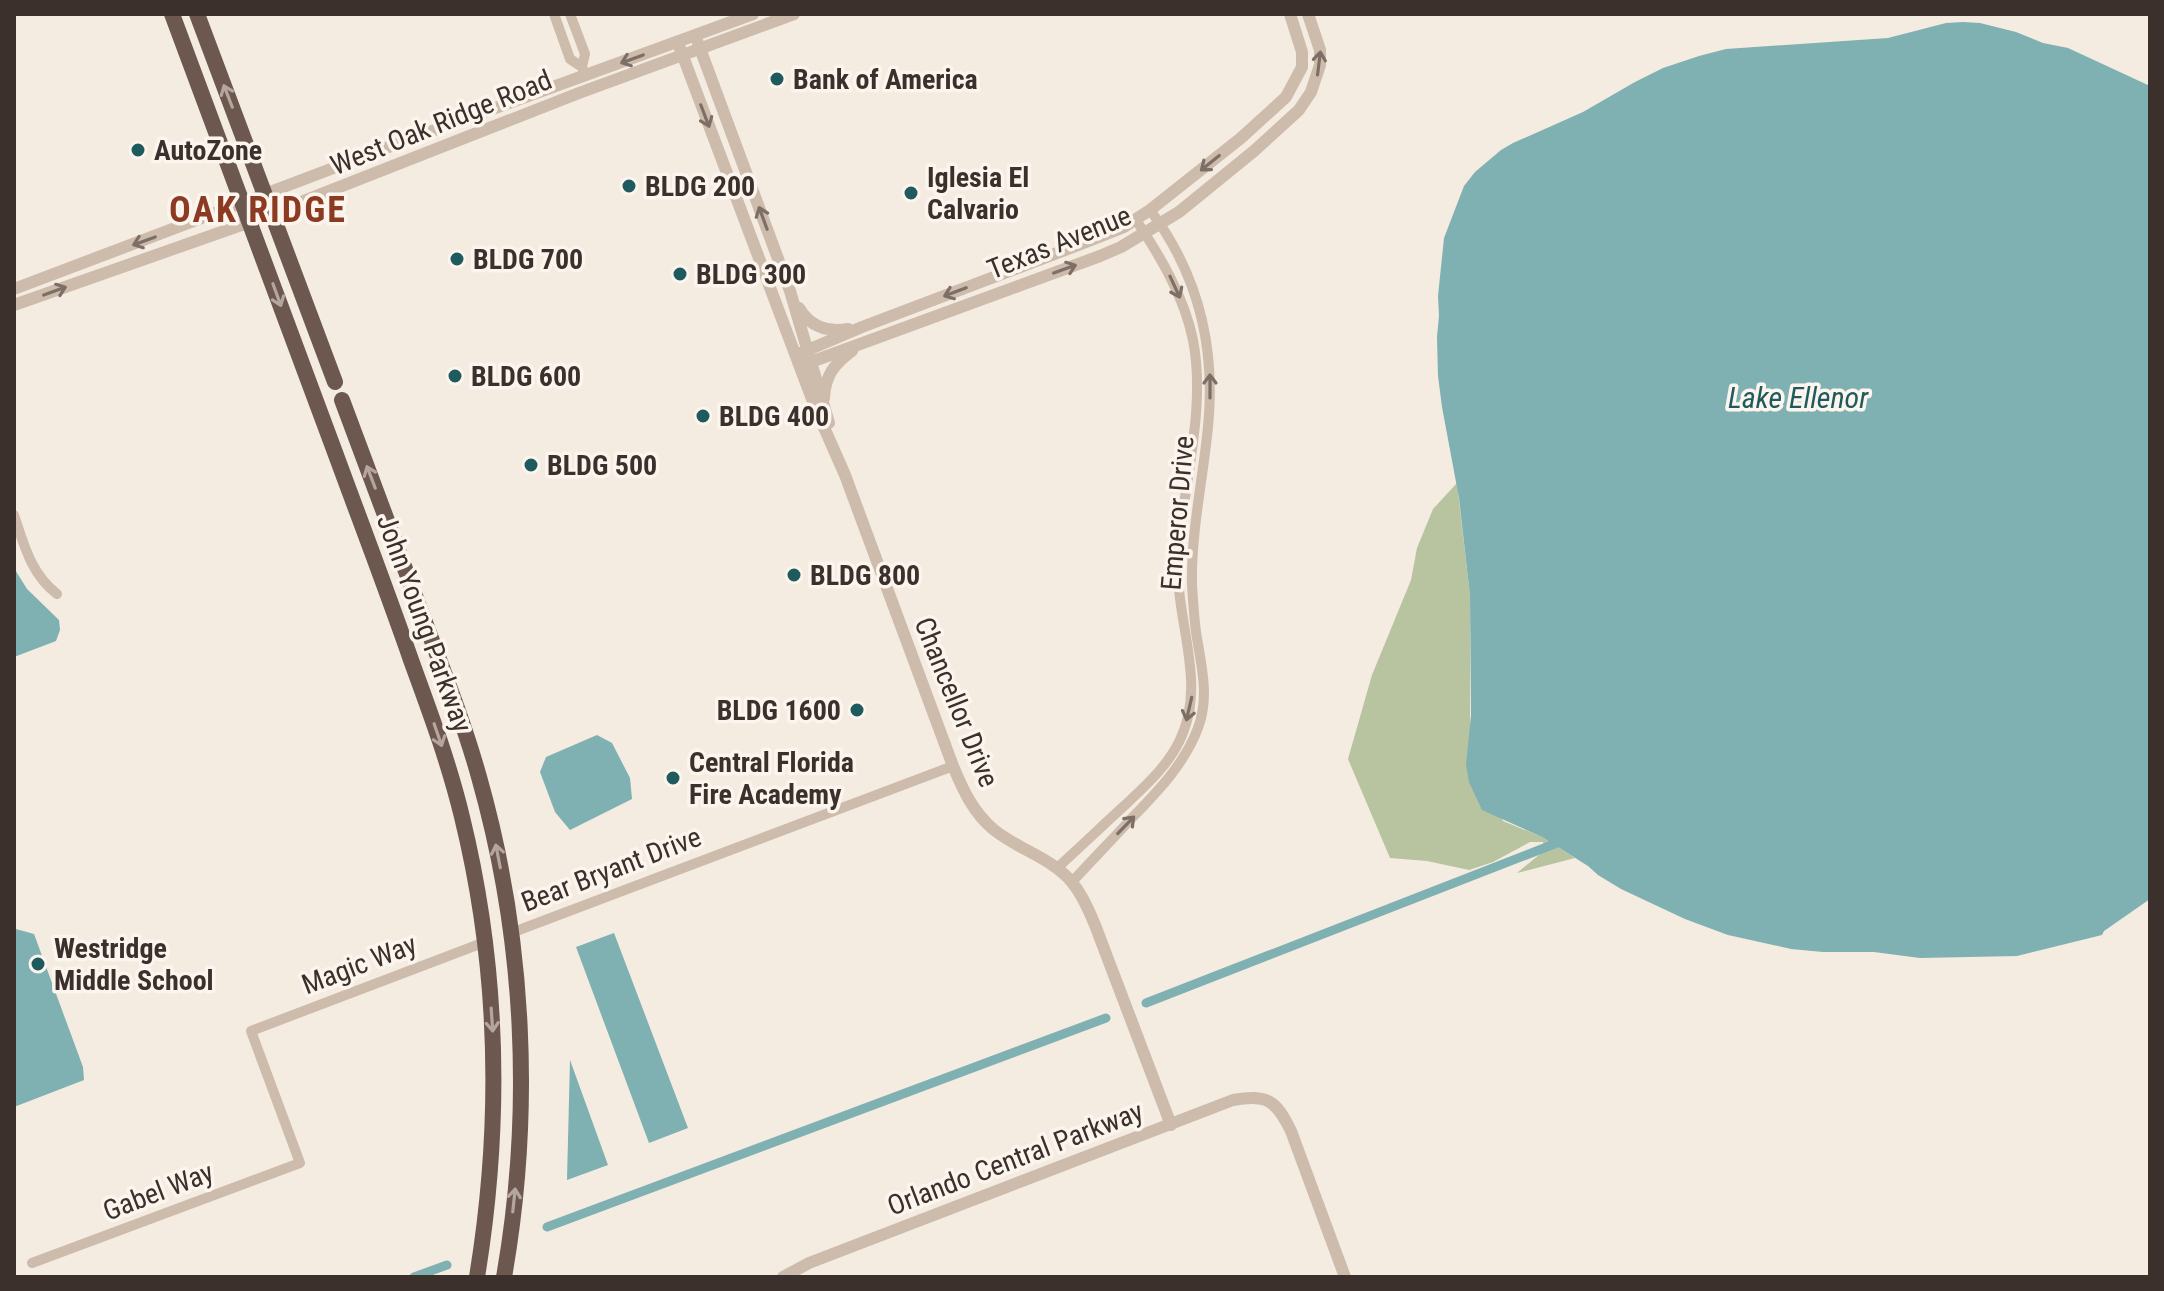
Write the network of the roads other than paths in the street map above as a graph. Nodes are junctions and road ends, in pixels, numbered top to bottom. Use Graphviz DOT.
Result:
graph roads {
  1 [pos="172,14"];
  2 [pos="197,14"];
  3 [pos="554,14"];
  4 [pos="570,14"];
  5 [pos="753,14"];
  6 [pos="794,14"];
  7 [pos="1290,14"];
  8 [pos="1308,14"];
  9 [pos="1314,29"];
  10 [pos="1298,35"];
  11 [pos="695,36"];
  12 [pos="680,49"];
  13 [pos="700,49"];
  14 [pos="584,72"];
  15 [pos="1286,97"];
  16 [pos="1299,110"];
  17 [pos="484,131"];
  18 [pos="1241,138"];
  19 [pos="1254,151"];
  20 [pos="265,195"];
  21 [pos="243,203"];
  22 [pos="1150,210"];
  23 [pos="272,213"];
  24 [pos="1136,220"];
  25 [pos="250,222"];
  26 [pos="1161,224"];
  27 [pos="1145,234"];
  28 [pos="1094,239"];
  29 [pos="1100,256"];
  30 [pos="14,289"];
  31 [pos="790,291"];
  32 [pos="14,305"];
  33 [pos="862,327"];
  34 [pos="860,344"];
  35 [pos="804,358"];
  36 [pos="335,382"];
  37 [pos="342,400"];
  38 [pos="823,404"];
  39 [pos="845,475"];
  40 [pos="14,515"];
  41 [pos="57,594"];
  42 [pos="953,766"];
  43 [pos="1057,868"];
  44 [pos="1072,882"];
  45 [pos="477,890"];
  46 [pos="511,933"];
  47 [pos="485,942"];
  48 [pos="517,989"];
  49 [pos="1171,1125"];
  50 [pos="300,1163"];
  51 [pos="32,1263"];
  52 [pos="477,1277"];
  53 [pos="504,1277"];
  54 [pos="783,1277"];
  55 [pos="1345,1277"];
  1 -- 21 [label="highway, John Young Parkway"];
  20 -- 2 [label="highway, one-way"];
  3 -- 14 [label="street"];
  4 -- 14 [label="street"];
  5 -- 11 [label="street, West Oak Ridge Road"];
  6 -- 13 [label="street, West Oak Ridge Road"];
  7 -- 10 [label="street, Texas Avenue"];
  8 -- 9 [label="street, Texas Avenue"];
  9 -- 10 [label="street"];
  16 -- 9 [label="street, Texas Avenue, one-way"];
  10 -- 15 [label="street, Texas Avenue"];
  11 -- 12 [label="street, West Oak Ridge Road"];
  11 -- 13 [label="street, Chancellor Drive"];
  12 -- 13 [label="street, West Oak Ridge Road"];
  12 -- 14 [label="street, West Oak Ridge Road, one-way"];
  12 -- 17 [label="street, West Oak Ridge Road"];
  12 -- 35 [label="street, Chancellor Drive, one-way"];
  31 -- 13 [label="street, Chancellor Drive, one-way"];
  14 -- 17 [label="street"];
  14 -- 20 [label="street, West Oak Ridge Road"];
  15 -- 16 [label="street"];
  15 -- 18 [label="street, Texas Avenue"];
  16 -- 19 [label="street, Texas Avenue"];
  17 -- 23 [label="street, West Oak Ridge Road"];
  18 -- 19 [label="street"];
  18 -- 22 [label="street, Texas Avenue, one-way"];
  19 -- 26 [label="street, Texas Avenue"];
  20 -- 21 [label="street, West Oak Ridge Road"];
  20 -- 23 [label="highway"];
  21 -- 25 [label="highway, John Young Parkway"];
  21 -- 30 [label="street, West Oak Ridge Road, one-way"];
  22 -- 24 [label="street, Texas Avenue"];
  22 -- 26 [label="street, Emperor Drive"];
  23 -- 25 [label="street, West Oak Ridge Road"];
  23 -- 36 [label="highway"];
  24 -- 27 [label="street, Emperor Drive"];
  24 -- 28 [label="street, Texas Avenue"];
  32 -- 25 [label="street, West Oak Ridge Road, one-way"];
  25 -- 45 [label="highway, John Young Parkway, one-way"];
  26 -- 27 [label="street, Texas Avenue"];
  44 -- 26 [label="street, Emperor Drive, one-way"];
  27 -- 29 [label="street, Texas Avenue"];
  27 -- 43 [label="street, Emperor Drive, one-way"];
  28 -- 29 [label="street"];
  28 -- 33 [label="street, Texas Avenue, one-way"];
  34 -- 29 [label="street, Texas Avenue, one-way"];
  31 -- 33 [label="street"];
  31 -- 35 [label="street, Chancellor Drive"];
  33 -- 35 [label="street, Texas Avenue"];
  34 -- 35 [label="street, Texas Avenue"];
  34 -- 38 [label="street"];
  35 -- 38 [label="street, Chancellor Drive"];
  35 -- 39 [label="street, Chancellor Drive"];
  46 -- 37 [label="highway, John Young Parkway, one-way"];
  38 -- 39 [label="street, Chancellor Drive"];
  39 -- 42 [label="street, Chancellor Drive"];
  40 -- 41 [label="street"];
  42 -- 43 [label="street, Chancellor Drive"];
  42 -- 46 [label="street, Bear Bryant Drive"];
  43 -- 44 [label="street, Chancellor Drive"];
  44 -- 49 [label="street, Chancellor Drive"];
  45 -- 46 [label="highway"];
  45 -- 47 [label="highway, John Young Parkway"];
  46 -- 48 [label="highway, John Young Parkway"];
  47 -- 48 [label="highway"];
  47 -- 50 [label="street, Magic Way"];
  47 -- 52 [label="highway, John Young Parkway, one-way"];
  53 -- 48 [label="highway, John Young Parkway, one-way"];
  49 -- 54 [label="street, Orlando Central Parkway"];
  49 -- 55 [label="street, Orlando Central Parkway"];
  50 -- 51 [label="street, Gabel Way"];
}
